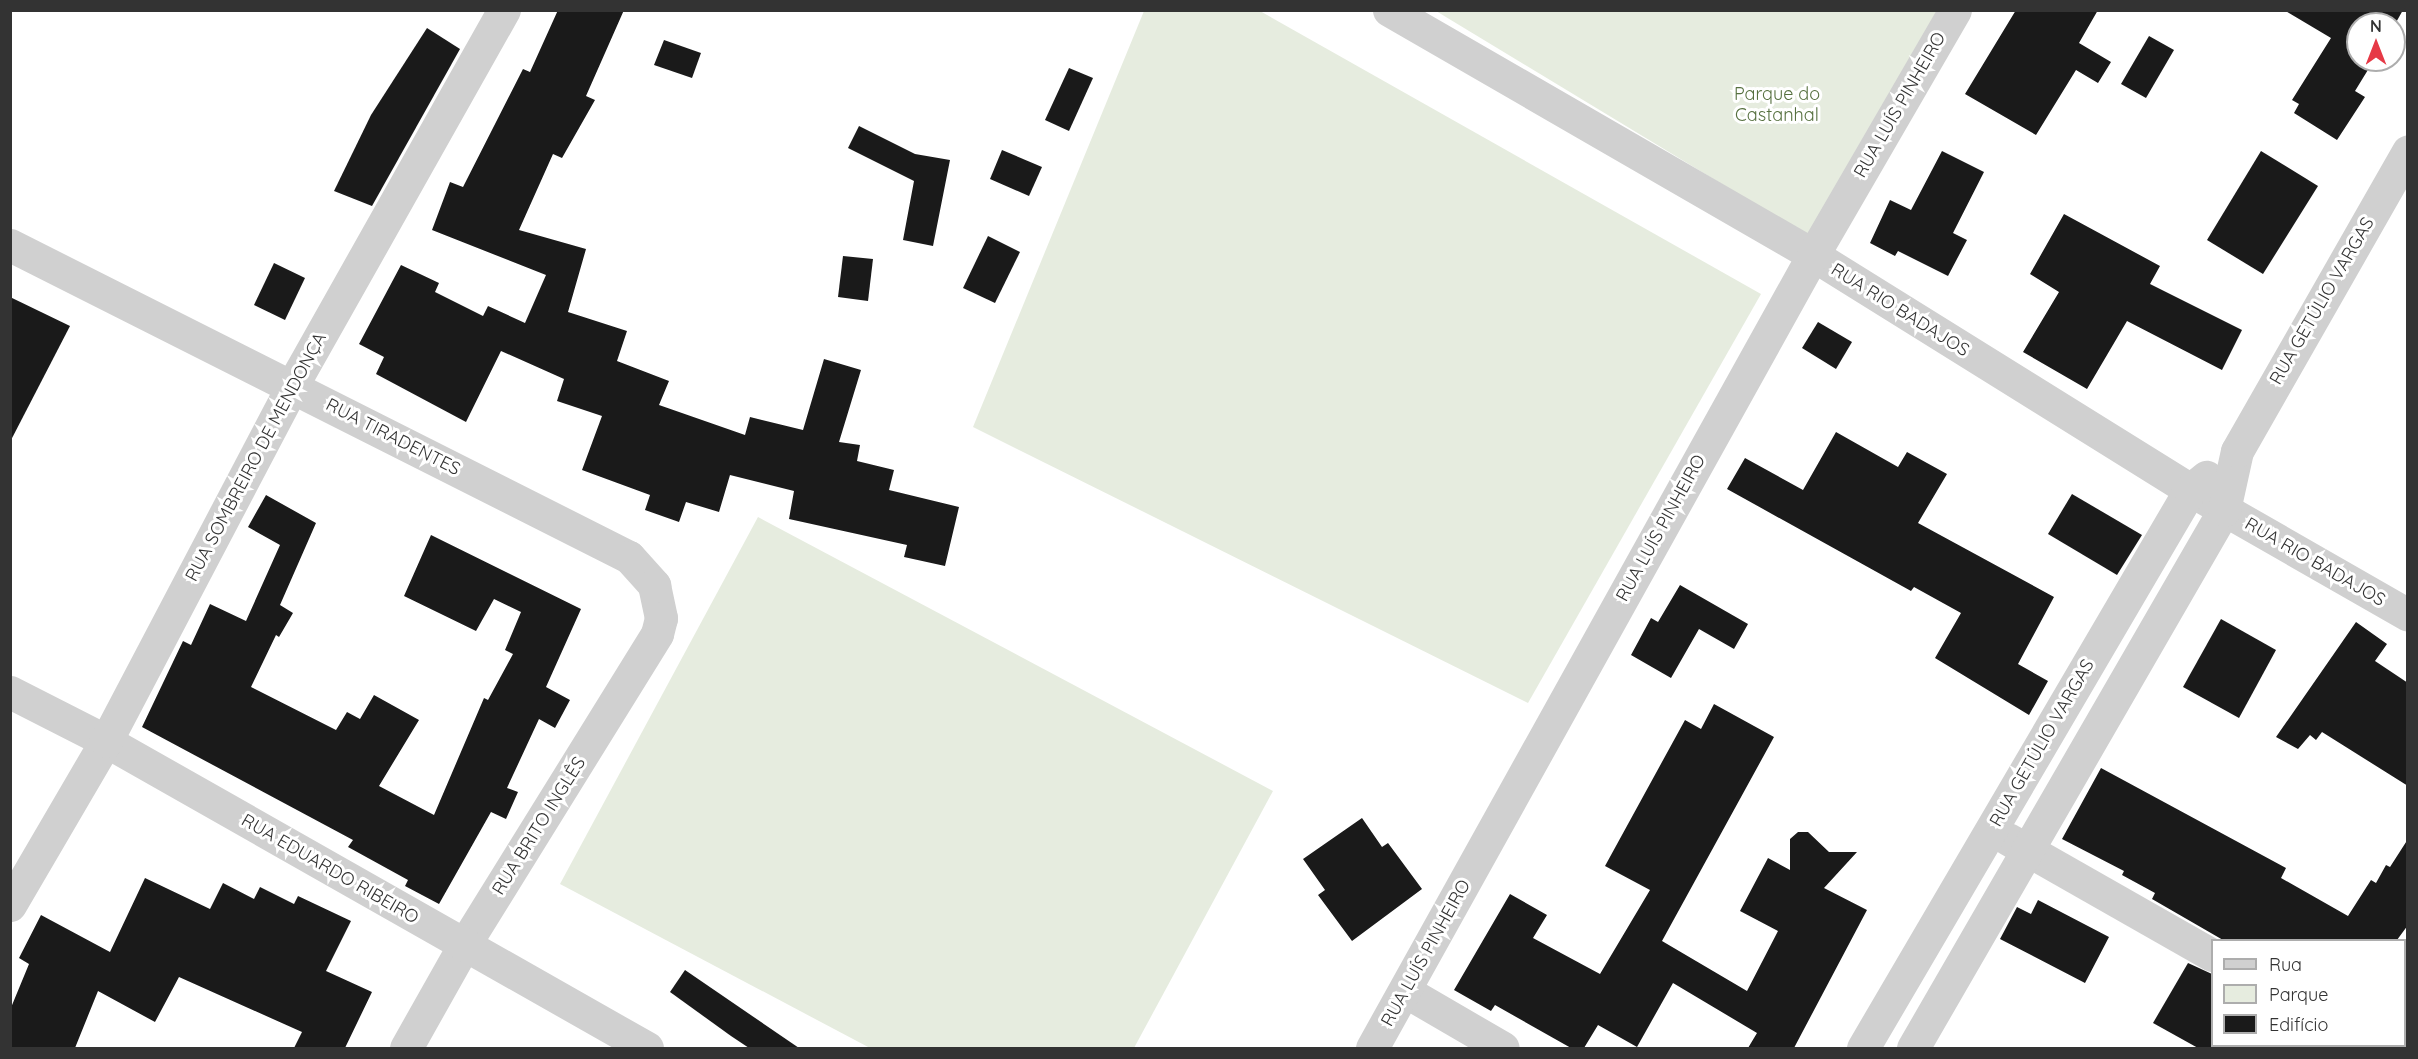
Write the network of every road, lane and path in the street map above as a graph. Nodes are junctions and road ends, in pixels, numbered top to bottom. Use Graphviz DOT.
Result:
graph roads {
  1 [pos="504,10"];
  2 [pos="1389,10"];
  3 [pos="1954,10"];
  4 [pos="2408,151"];
  5 [pos="10,245"];
  6 [pos="1813,255"];
  7 [pos="292,386"];
  8 [pos="2237,451"];
  9 [pos="2190,490"];
  10 [pos="2224,510"];
  11 [pos="659,602"];
  12 [pos="2408,615"];
  13 [pos="10,692"];
  14 [pos="105,741"];
  15 [pos="1991,830"];
  16 [pos="2028,850"];
  17 [pos="10,905"];
  18 [pos="464,945"];
  19 [pos="2211,954"];
  20 [pos="1405,991"];
  21 [pos="406,1048"];
  22 [pos="647,1048"];
  23 [pos="1372,1048"];
  24 [pos="1503,1048"];
  25 [pos="1863,1048"];
  26 [pos="1913,1048"];
  1 -- 7 [label="street, RUA SOMBREIRO DE MENDONÇA"];
  2 -- 6 [label="street, RUA RIO BADAJOS"];
  3 -- 6 [label="street, RUA LUÍS PINHEIRO"];
  4 -- 8 [label="street, RUA GETÚLIO VARGAS"];
  5 -- 7 [label="street, RUA TIRADENTES"];
  6 -- 9 [label="street, RUA RIO BADAJOS"];
  6 -- 20 [label="street, RUA LUÍS PINHEIRO"];
  7 -- 11 [label="street, RUA TIRADENTES"];
  7 -- 14 [label="street, RUA SOMBREIRO DE MENDONÇA"];
  8 -- 9 [label="street, RUA GETÚLIO VARGAS"];
  8 -- 10 [label="street, RUA GETÚLIO VARGAS"];
  9 -- 10 [label="street, RUA RIO BADAJOS"];
  9 -- 15 [label="street, RUA GETÚLIO VARGAS"];
  10 -- 12 [label="street, RUA RIO BADAJOS"];
  10 -- 16 [label="street, RUA GETÚLIO VARGAS"];
  11 -- 18 [label="street, RUA BRITO INGLÊS"];
  13 -- 14 [label="street, RUA EDUARDO RIBEIRO"];
  14 -- 17 [label="street, RUA SOMBREIRO DE MENDONÇA"];
  14 -- 18 [label="street, RUA EDUARDO RIBEIRO"];
  15 -- 16 [label="street"];
  15 -- 25 [label="street, RUA GETÚLIO VARGAS"];
  16 -- 19 [label="street"];
  16 -- 26 [label="street, RUA GETÚLIO VARGAS"];
  18 -- 21 [label="street, RUA BRITO INGLÊS"];
  18 -- 22 [label="street, RUA EDUARDO RIBEIRO"];
  20 -- 23 [label="street, RUA LUÍS PINHEIRO"];
  20 -- 24 [label="street"];
}
